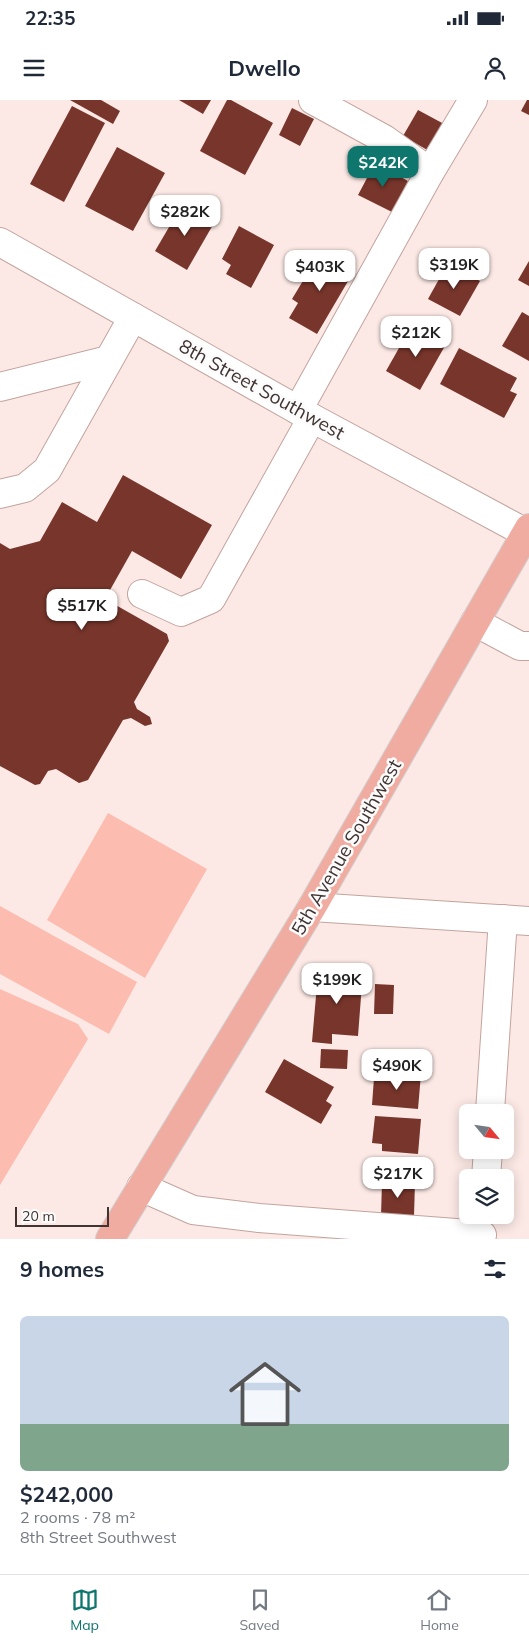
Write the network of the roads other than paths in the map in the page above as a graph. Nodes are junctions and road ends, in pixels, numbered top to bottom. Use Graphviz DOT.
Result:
graph roads {
  1 [pos="313,100"];
  2 [pos="473,100"];
  3 [pos="430,172"];
  4 [pos="0,242"];
  5 [pos="132,317"];
  6 [pos="108,360"];
  7 [pos="0,388"];
  8 [pos="305,414"];
  9 [pos="0,494"];
  10 [pos="527,531"];
  11 [pos="142,594"];
  12 [pos="475,622"];
  13 [pos="529,646"];
  14 [pos="312,907"];
  15 [pos="516,920"];
  16 [pos="491,1104"];
  17 [pos="141,1187"];
  18 [pos="482,1230"];
  19 [pos="110,1239"];
  1 -- 3 [label="street"];
  2 -- 3 [label="street"];
  3 -- 8 [label="street"];
  4 -- 5 [label="street, 8th Street Southwest"];
  5 -- 6 [label="street"];
  5 -- 8 [label="street, 8th Street Southwest"];
  6 -- 7 [label="street"];
  6 -- 9 [label="street"];
  8 -- 10 [label="street, 8th Street Southwest"];
  8 -- 11 [label="street"];
  10 -- 12 [label="main road, 5th Avenue Southwest"];
  12 -- 13 [label="street"];
  12 -- 14 [label="main road, 5th Avenue Southwest"];
  14 -- 15 [label="street"];
  14 -- 17 [label="main road, 5th Avenue Southwest"];
  15 -- 16 [label="street"];
  17 -- 18 [label="street"];
  17 -- 19 [label="main road, 5th Avenue Southwest"];
}
